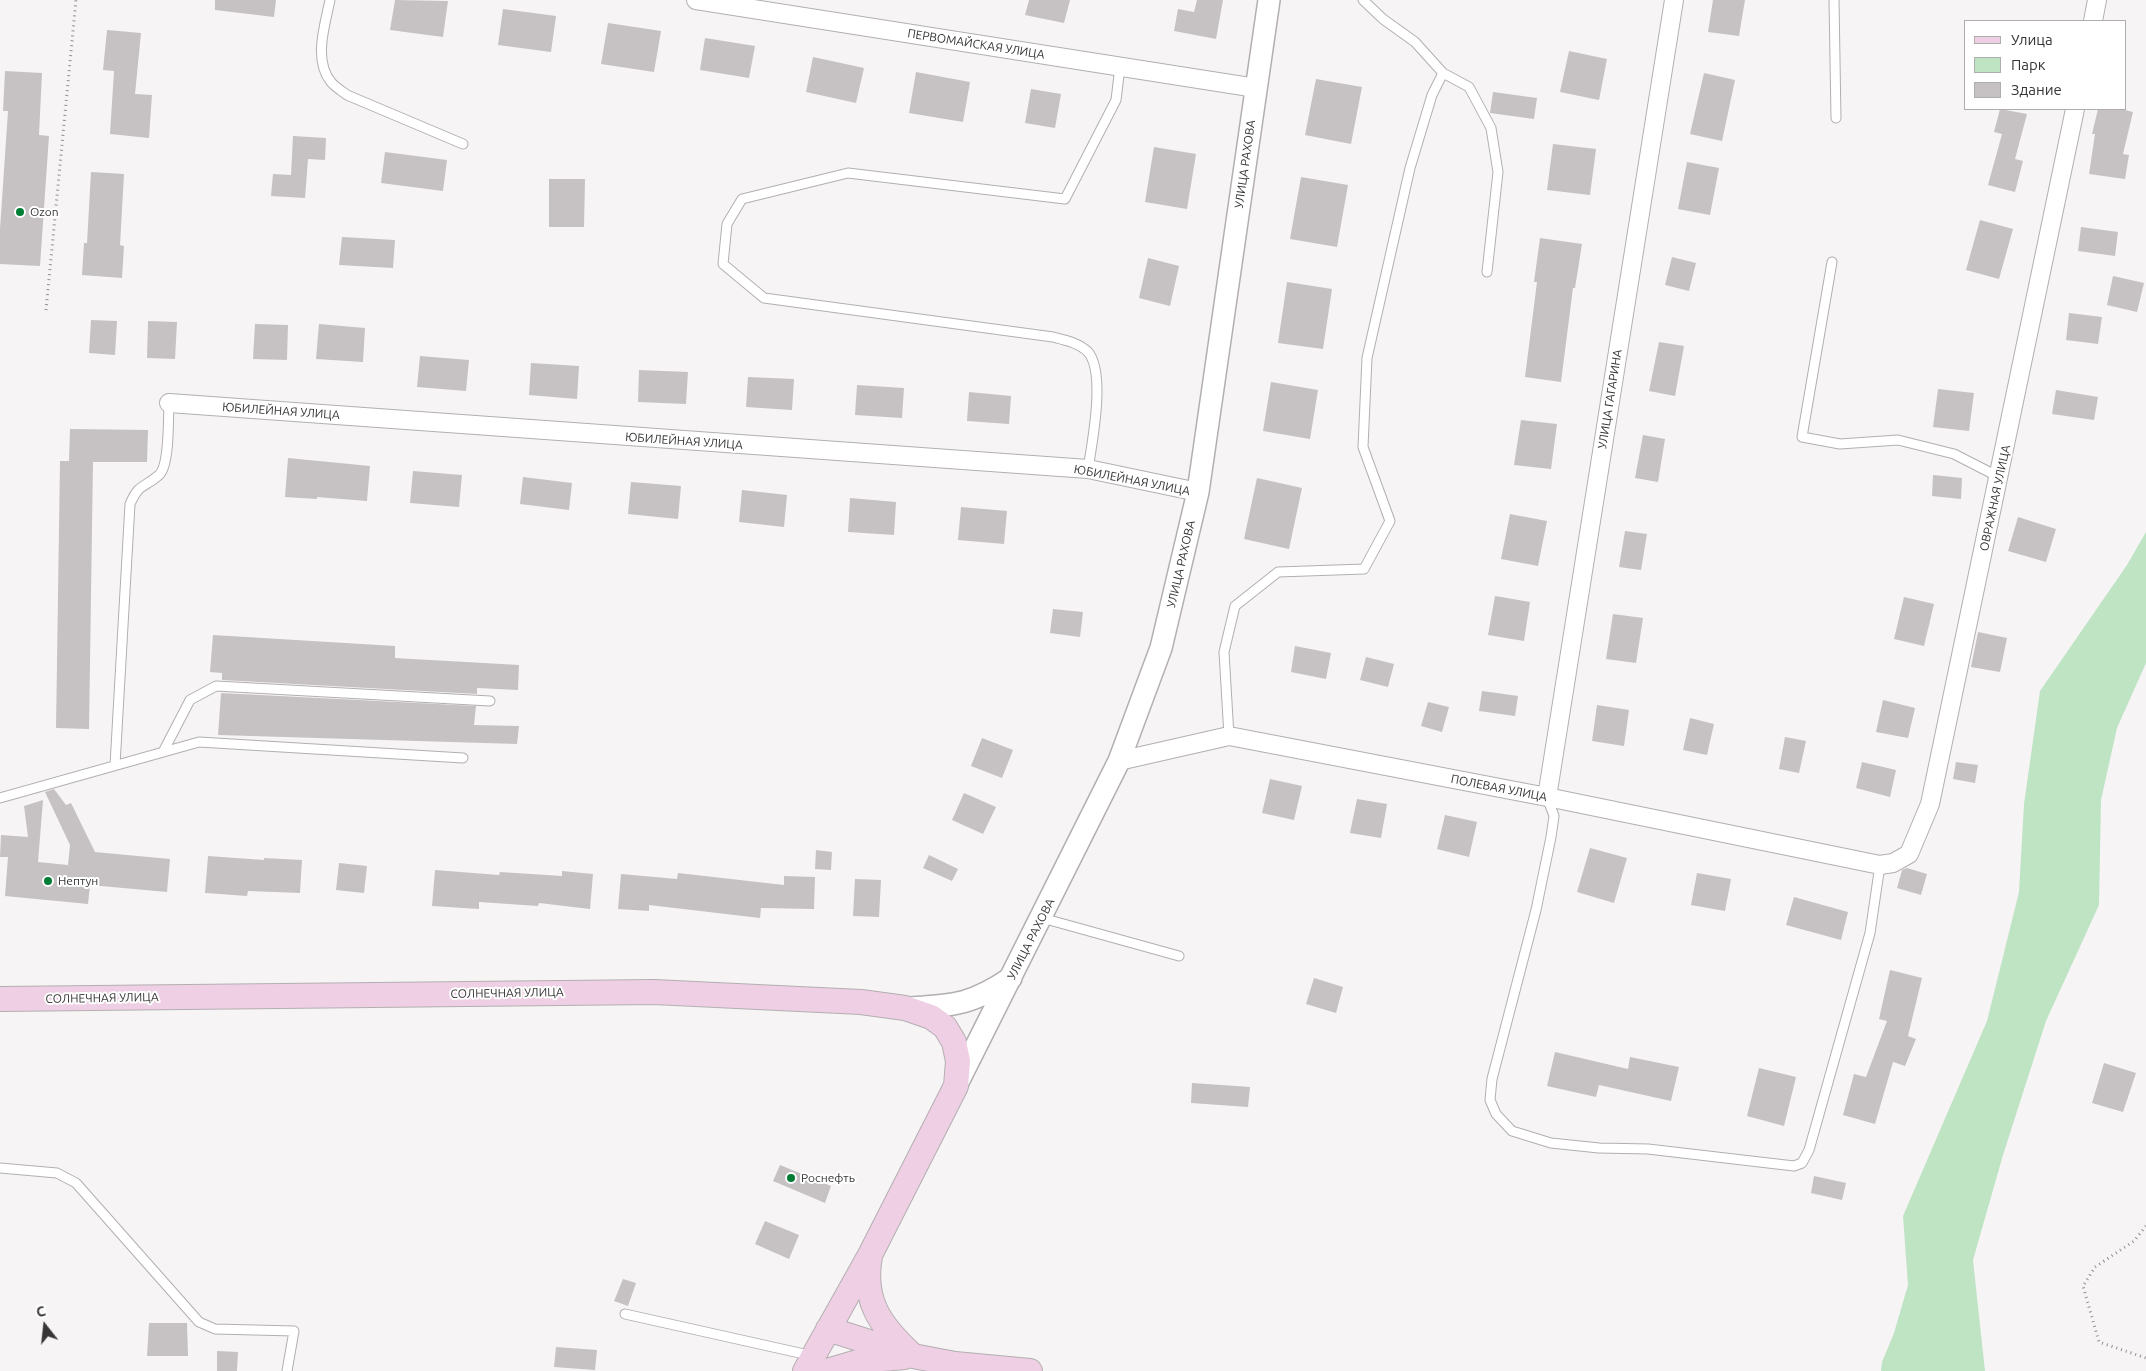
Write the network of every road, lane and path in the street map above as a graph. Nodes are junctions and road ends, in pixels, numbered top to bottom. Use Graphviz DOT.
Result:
graph roads {
  1 [pos="76,0"];
  2 [pos="330,0"];
  3 [pos="696,0"];
  4 [pos="1269,0"];
  5 [pos="1363,0"];
  6 [pos="1674,0"];
  7 [pos="1834,0"];
  8 [pos="2097,0"];
  9 [pos="2093,20"];
  10 [pos="1120,67"];
  11 [pos="1443,73"];
  12 [pos="1256,88"];
  13 [pos="2075,110"];
  14 [pos="1836,118"];
  15 [pos="463,144"];
  16 [pos="1832,262"];
  17 [pos="1487,272"];
  18 [pos="46,310"];
  19 [pos="169,403"];
  20 [pos="1088,469"];
  21 [pos="1999,478"];
  22 [pos="1198,492"];
  23 [pos="490,701"];
  24 [pos="1229,736"];
  25 [pos="163,752"];
  26 [pos="462,758"];
  27 [pos="1119,761"];
  28 [pos="115,765"];
  29 [pos="1547,797"];
  30 [pos="0,798"];
  31 [pos="1880,865"];
  32 [pos="1042,918"];
  33 [pos="1179,956"];
  34 [pos="1012,977"];
  35 [pos="0,999"];
  36 [pos="906,1008"];
  37 [pos="956,1086"];
  38 [pos="0,1168"];
  39 [pos="2146,1226"];
  40 [pos="870,1253"];
  41 [pos="625,1314"];
  42 [pos="828,1329"];
  43 [pos="913,1356"];
  44 [pos="2146,1358"];
  45 [pos="815,1366"];
  46 [pos="287,1371"];
  47 [pos="1030,1371"];
  1 -- 18 [label="path"];
  2 -- 15 [label="lane"];
  3 -- 10 [label="street, ПЕРВОМАЙСКАЯ УЛИЦА"];
  4 -- 12 [label="street, УЛИЦА РАХОВА"];
  5 -- 11 [label="lane"];
  6 -- 29 [label="street, УЛИЦА ГАГАРИНА"];
  7 -- 14 [label="lane"];
  8 -- 9 [label="street"];
  10 -- 12 [label="street, ПЕРВОМАЙСКАЯ УЛИЦА"];
  10 -- 20 [label="lane"];
  11 -- 17 [label="lane"];
  11 -- 24 [label="lane"];
  12 -- 22 [label="street, УЛИЦА РАХОВА"];
  13 -- 21 [label="street, ОВРАЖНАЯ УЛИЦА"];
  16 -- 21 [label="lane"];
  19 -- 20 [label="street, ЮБИЛЕЙНАЯ УЛИЦА"];
  19 -- 28 [label="lane"];
  20 -- 22 [label="street, ЮБИЛЕЙНАЯ УЛИЦА"];
  21 -- 31 [label="street, ОВРАЖНАЯ УЛИЦА"];
  22 -- 27 [label="street, УЛИЦА РАХОВА"];
  23 -- 25 [label="lane"];
  24 -- 27 [label="street, ПОЛЕВАЯ УЛИЦА"];
  24 -- 29 [label="street, ПОЛЕВАЯ УЛИЦА"];
  25 -- 26 [label="lane"];
  25 -- 28 [label="lane"];
  27 -- 32 [label="street, УЛИЦА РАХОВА"];
  28 -- 30 [label="lane"];
  29 -- 31 [label="street, ПОЛЕВАЯ УЛИЦА"];
  29 -- 31 [label="lane"];
  32 -- 33 [label="lane"];
  32 -- 34 [label="street, УЛИЦА РАХОВА"];
  34 -- 36 [label="street"];
  34 -- 37 [label="street, УЛИЦА РАХОВА"];
  35 -- 36 [label="main road, СОЛНЕЧНАЯ УЛИЦА"];
  36 -- 37 [label="main road, СОЛНЕЧНАЯ УЛИЦА"];
  37 -- 40 [label="main road"];
  38 -- 46 [label="lane"];
  39 -- 44 [label="path"];
  40 -- 42 [label="main road"];
  40 -- 43 [label="main road"];
  41 -- 45 [label="lane"];
  42 -- 43 [label="main road"];
  42 -- 45 [label="main road"];
  43 -- 45 [label="main road"];
  43 -- 47 [label="main road"];
}
